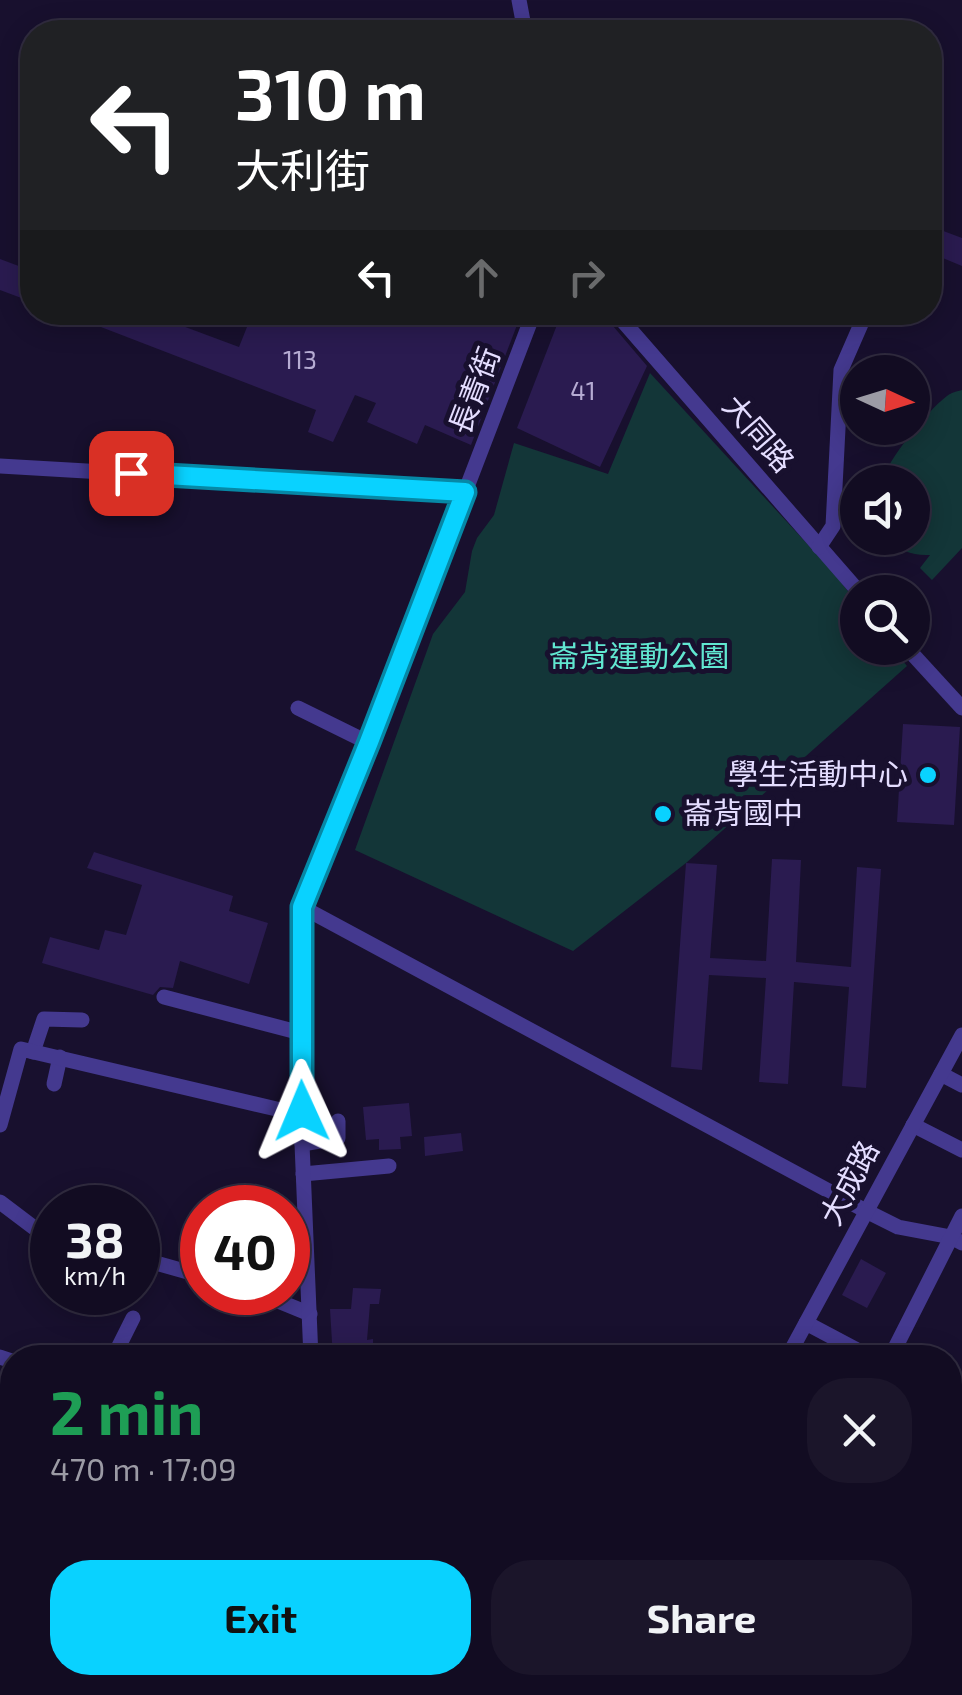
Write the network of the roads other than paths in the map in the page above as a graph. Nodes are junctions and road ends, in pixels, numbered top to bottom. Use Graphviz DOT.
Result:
graph roads {
  1 [pos="529,325"];
  2 [pos="626,325"];
  3 [pos="860,325"];
  4 [pos="0,466"];
  5 [pos="465,492"];
  6 [pos="819,547"];
  7 [pos="844,575"];
  8 [pos="923,665"];
  9 [pos="298,708"];
  10 [pos="962,708"];
  11 [pos="369,742"];
  12 [pos="302,907"];
  13 [pos="164,997"];
  14 [pos="82,1020"];
  15 [pos="301,1033"];
  16 [pos="962,1034"];
  17 [pos="33,1052"];
  18 [pos="60,1057"];
  19 [pos="941,1074"];
  20 [pos="54,1084"];
  21 [pos="962,1084"];
  22 [pos="302,1111"];
  23 [pos="338,1121"];
  24 [pos="0,1125"];
  25 [pos="913,1125"];
  26 [pos="302,1144"];
  27 [pos="962,1150"];
  28 [pos="389,1166"];
  29 [pos="303,1174"];
  30 [pos="304,1185"];
  31 [pos="0,1202"];
  32 [pos="866,1211"];
  33 [pos="962,1216"];
  34 [pos="30,1225"];
  35 [pos="957,1240"];
  36 [pos="310,1314"];
  37 [pos="133,1318"];
  38 [pos="806,1323"];
  39 [pos="120,1345"];
  40 [pos="311,1345"];
  41 [pos="794,1345"];
  42 [pos="847,1345"];
  43 [pos="897,1345"];
  1 -- 5 [label="street, 長青街"];
  2 -- 6 [label="street, 大同路"];
  3 -- 6 [label="street"];
  4 -- 5 [label="street"];
  5 -- 11 [label="street, 長青街"];
  6 -- 7 [label="street, 大同路"];
  8 -- 10 [label="street"];
  9 -- 11 [label="street"];
  11 -- 12 [label="street, 長青街"];
  12 -- 15 [label="street, 長青街"];
  12 -- 32 [label="street"];
  13 -- 15 [label="street"];
  14 -- 17 [label="street"];
  15 -- 22 [label="street, 長青街"];
  16 -- 19 [label="street, 大成路"];
  17 -- 18 [label="street"];
  17 -- 24 [label="street"];
  18 -- 20 [label="street"];
  18 -- 22 [label="street"];
  19 -- 21 [label="street"];
  19 -- 25 [label="street, 大成路"];
  22 -- 26 [label="street, 長青街"];
  23 -- 26 [label="street"];
  25 -- 27 [label="street"];
  25 -- 32 [label="street, 大成路"];
  26 -- 29 [label="street, 長青街"];
  28 -- 29 [label="street"];
  29 -- 30 [label="street, 長青街"];
  31 -- 34 [label="street"];
  32 -- 35 [label="street"];
  32 -- 38 [label="street, 大成路"];
  33 -- 35 [label="street"];
  35 -- 43 [label="street"];
  36 -- 40 [label="street, 長青街"];
  37 -- 39 [label="street"];
  38 -- 41 [label="street, 大成路"];
  38 -- 42 [label="street"];
}
